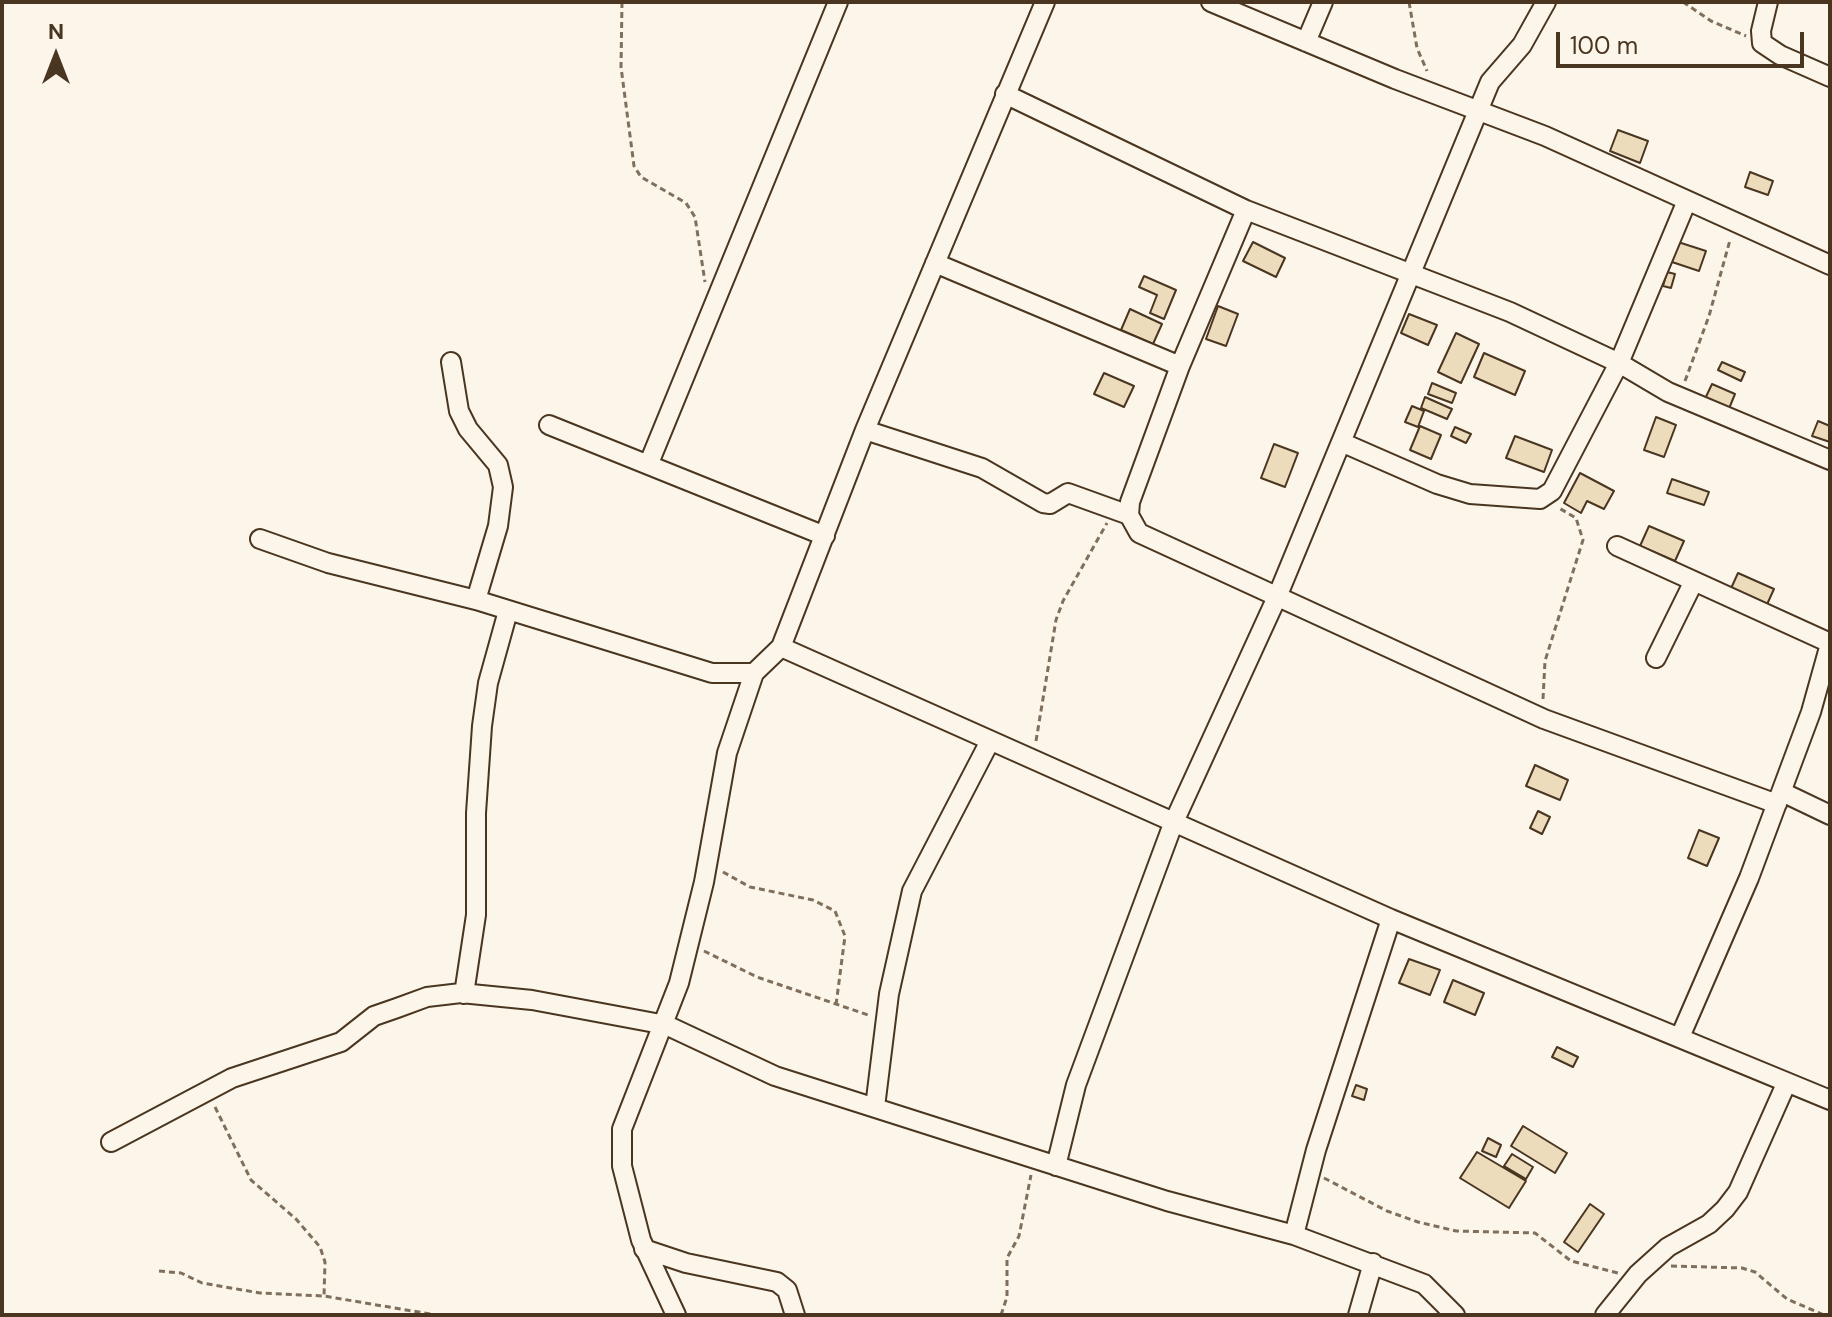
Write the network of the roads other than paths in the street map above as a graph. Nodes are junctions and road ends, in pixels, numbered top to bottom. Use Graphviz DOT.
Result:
graph roads {
  1 [pos="838,2"];
  2 [pos="1045,2"];
  3 [pos="1211,2"];
  4 [pos="1323,2"];
  5 [pos="1546,2"];
  6 [pos="1768,2"];
  7 [pos="1306,42"];
  8 [pos="1830,77"];
  9 [pos="1005,94"];
  10 [pos="1478,109"];
  11 [pos="1686,203"];
  12 [pos="1246,210"];
  13 [pos="935,263"];
  14 [pos="1830,265"];
  15 [pos="1410,272"];
  16 [pos="451,362"];
  17 [pos="1619,363"];
  18 [pos="1180,366"];
  19 [pos="549,425"];
  20 [pos="865,430"];
  21 [pos="1341,442"];
  22 [pos="1830,460"];
  23 [pos="649,463"];
  24 [pos="1122,512"];
  25 [pos="825,536"];
  26 [pos="260,539"];
  27 [pos="1617,546"];
  28 [pos="1693,583"];
  29 [pos="1277,597"];
  30 [pos="476,600"];
  31 [pos="508,611"];
  32 [pos="1830,644"];
  33 [pos="781,647"];
  34 [pos="1656,658"];
  35 [pos="754,673"];
  36 [pos="990,741"];
  37 [pos="1779,798"];
  38 [pos="1830,815"];
  39 [pos="1173,824"];
  40 [pos="1391,919"];
  41 [pos="464,994"];
  42 [pos="666,1025"];
  43 [pos="1680,1037"];
  44 [pos="1786,1084"];
  45 [pos="1830,1100"];
  46 [pos="875,1107"];
  47 [pos="111,1142"];
  48 [pos="1056,1166"];
  49 [pos="1294,1235"];
  50 [pos="644,1249"];
  51 [pos="1373,1263"];
  52 [pos="676,1315"];
  53 [pos="795,1315"];
  54 [pos="1358,1315"];
  55 [pos="1455,1315"];
  56 [pos="1605,1315"];
  1 -- 23 [label="street"];
  2 -- 9 [label="street"];
  3 -- 7 [label="street"];
  4 -- 7 [label="street"];
  5 -- 10 [label="street"];
  6 -- 8 [label="street"];
  7 -- 10 [label="street"];
  9 -- 12 [label="street"];
  9 -- 13 [label="street"];
  10 -- 11 [label="street"];
  10 -- 15 [label="street"];
  11 -- 14 [label="street"];
  11 -- 17 [label="street"];
  12 -- 15 [label="street"];
  12 -- 18 [label="street"];
  13 -- 18 [label="street"];
  13 -- 20 [label="street"];
  15 -- 17 [label="street"];
  15 -- 21 [label="street"];
  16 -- 30 [label="street"];
  17 -- 21 [label="street"];
  17 -- 22 [label="street"];
  18 -- 24 [label="street"];
  19 -- 23 [label="street"];
  20 -- 24 [label="street"];
  20 -- 25 [label="street"];
  21 -- 29 [label="street"];
  23 -- 25 [label="street"];
  24 -- 29 [label="street"];
  25 -- 33 [label="street"];
  26 -- 30 [label="street"];
  27 -- 28 [label="street"];
  28 -- 32 [label="street"];
  28 -- 34 [label="street"];
  29 -- 37 [label="street"];
  29 -- 39 [label="street"];
  30 -- 31 [label="street"];
  31 -- 35 [label="street"];
  31 -- 41 [label="street"];
  32 -- 37 [label="street"];
  33 -- 35 [label="street"];
  33 -- 36 [label="street"];
  35 -- 42 [label="street"];
  36 -- 39 [label="street"];
  36 -- 46 [label="street"];
  37 -- 38 [label="street"];
  37 -- 43 [label="street"];
  39 -- 40 [label="street"];
  39 -- 48 [label="street"];
  40 -- 43 [label="street"];
  40 -- 49 [label="street"];
  41 -- 42 [label="street"];
  41 -- 47 [label="street"];
  42 -- 46 [label="street"];
  42 -- 50 [label="street"];
  43 -- 44 [label="street"];
  44 -- 45 [label="street"];
  44 -- 56 [label="street"];
  46 -- 48 [label="street"];
  48 -- 49 [label="street"];
  49 -- 51 [label="street"];
  50 -- 52 [label="street"];
  50 -- 53 [label="street"];
  51 -- 54 [label="street"];
  51 -- 55 [label="street"];
}
